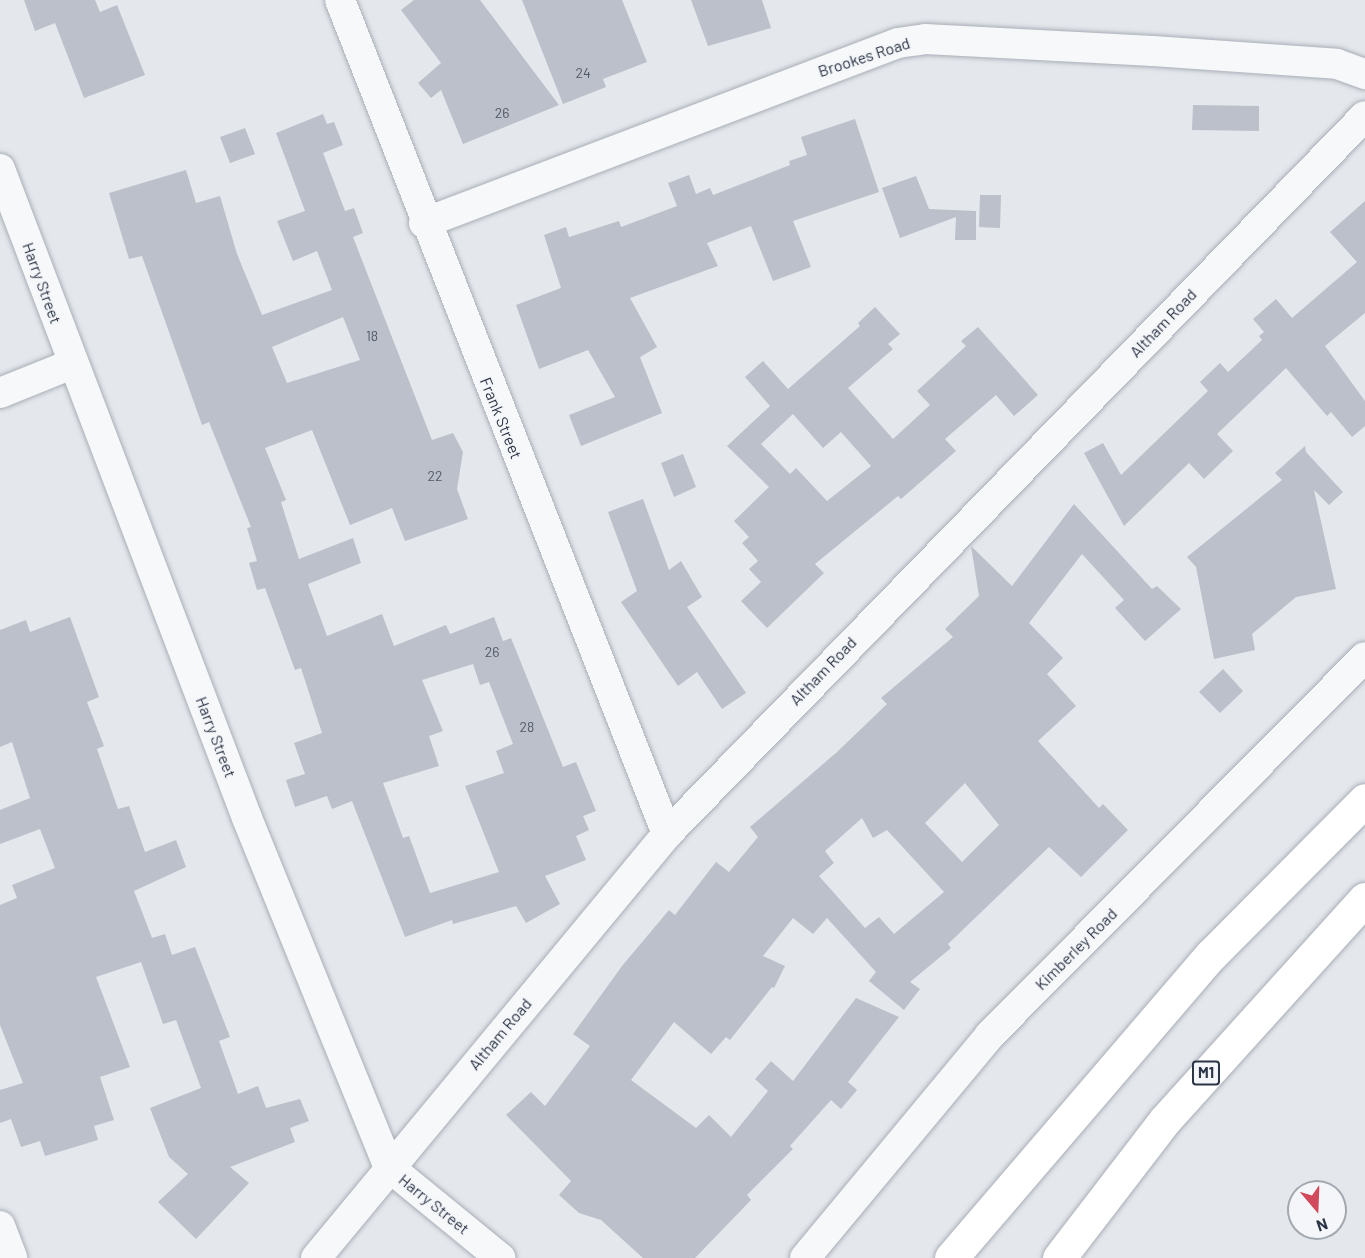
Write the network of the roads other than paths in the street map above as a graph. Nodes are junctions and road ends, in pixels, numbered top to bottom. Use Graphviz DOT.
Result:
graph roads {
  1 [pos="340,0"];
  2 [pos="1365,74"];
  3 [pos="1365,116"];
  4 [pos="0,169"];
  5 [pos="424,223"];
  6 [pos="72,364"];
  7 [pos="0,393"];
  8 [pos="1365,657"];
  9 [pos="1365,800"];
  10 [pos="667,834"];
  11 [pos="1365,899"];
  12 [pos="389,1167"];
  13 [pos="0,1226"];
  14 [pos="12,1258"];
  15 [pos="316,1258"];
  16 [pos="500,1258"];
  17 [pos="805,1258"];
  18 [pos="951,1258"];
  19 [pos="1059,1258"];
  1 -- 5 [label="street, Frank Street"];
  2 -- 5 [label="street, Brookes Road"];
  3 -- 10 [label="street, Altham Road"];
  4 -- 6 [label="street, Harry Street"];
  5 -- 10 [label="street, Frank Street"];
  6 -- 7 [label="street"];
  6 -- 12 [label="street, Harry Street"];
  8 -- 17 [label="street, Kimberley Road"];
  9 -- 18 [label="highway"];
  10 -- 12 [label="street, Altham Road"];
  11 -- 19 [label="highway, M1"];
  12 -- 15 [label="street, Altham Road"];
  12 -- 16 [label="street, Harry Street"];
  13 -- 14 [label="street"];
}
